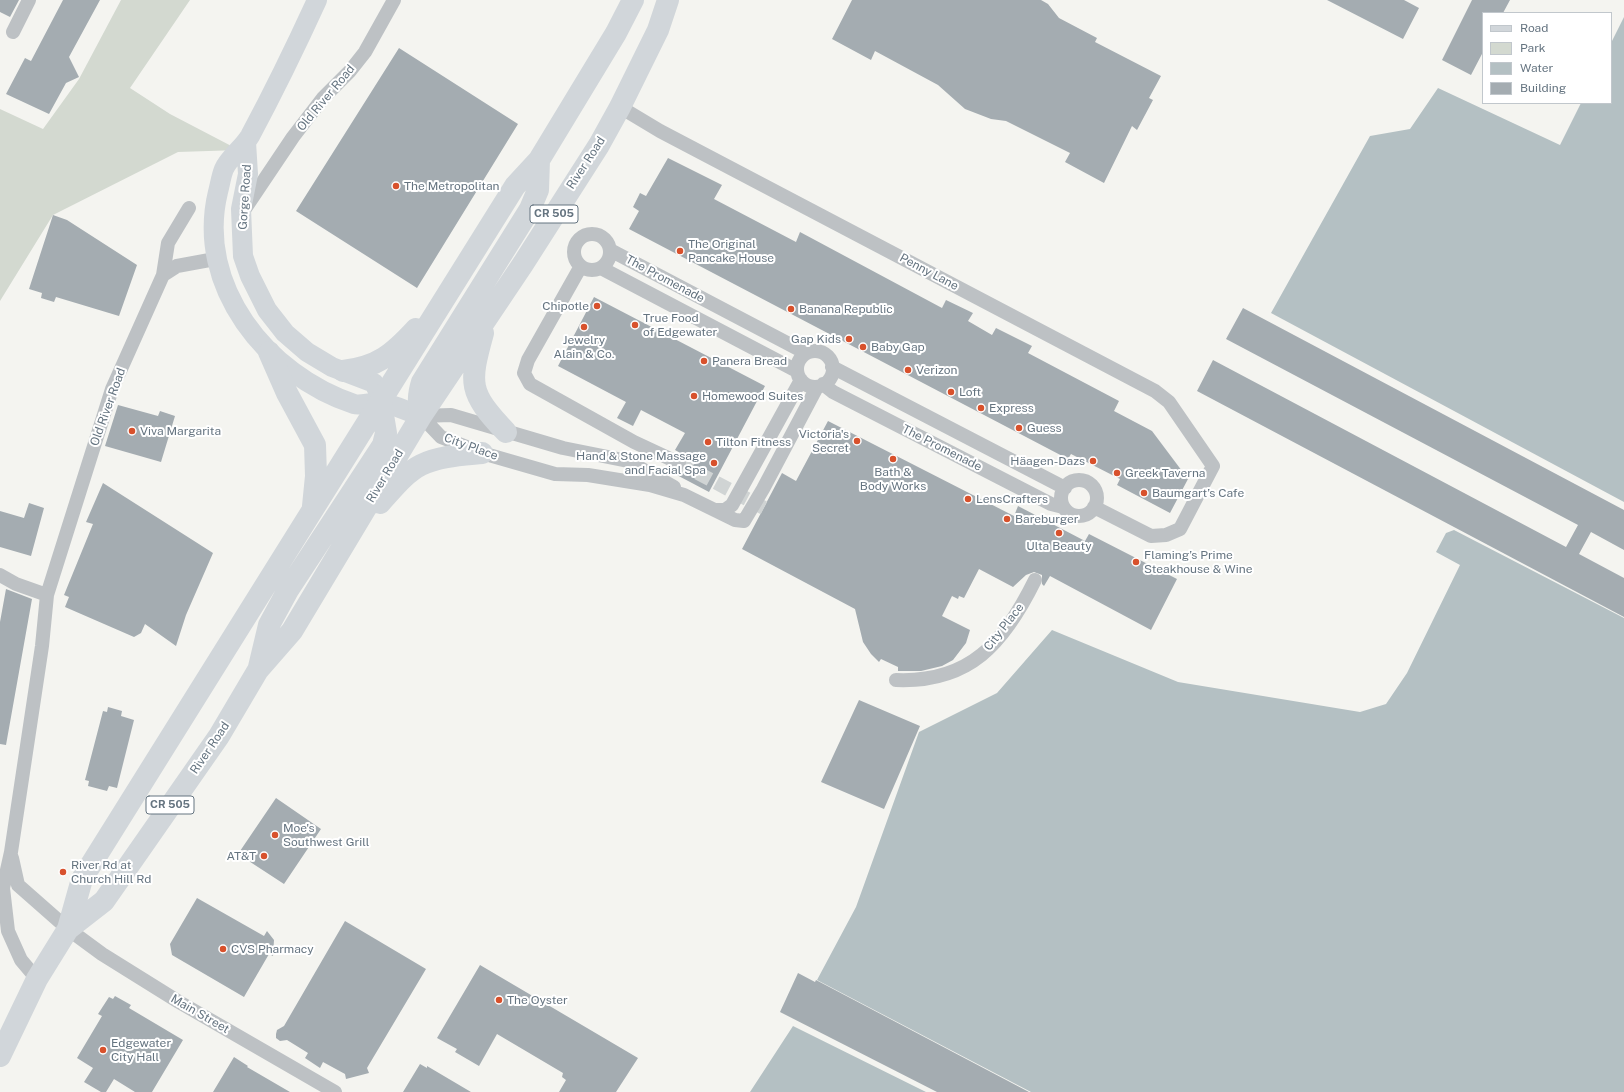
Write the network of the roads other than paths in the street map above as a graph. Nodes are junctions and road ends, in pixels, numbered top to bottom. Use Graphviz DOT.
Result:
graph roads {
  1 [pos="29,0"];
  2 [pos="317,0"];
  3 [pos="394,0"];
  4 [pos="633,0"];
  5 [pos="668,0"];
  6 [pos="13,32"];
  7 [pos="620,107"];
  8 [pos="246,142"];
  9 [pos="539,160"];
  10 [pos="189,208"];
  11 [pos="242,214"];
  12 [pos="610,250"];
  13 [pos="215,259"];
  14 [pos="581,266"];
  15 [pos="601,268"];
  16 [pos="163,275"];
  17 [pos="449,295"];
  18 [pos="487,317"];
  19 [pos="269,352"];
  20 [pos="806,354"];
  21 [pos="832,367"];
  22 [pos="343,371"];
  23 [pos="799,376"];
  24 [pos="820,385"];
  25 [pos="381,402"];
  26 [pos="421,416"];
  27 [pos="506,432"];
  28 [pos="482,452"];
  29 [pos="679,463"];
  30 [pos="1065,488"];
  31 [pos="684,495"];
  32 [pos="1063,507"];
  33 [pos="1094,507"];
  34 [pos="313,509"];
  35 [pos="715,510"];
  36 [pos="352,534"];
  37 [pos="0,575"];
  38 [pos="1035,580"];
  39 [pos="47,595"];
  40 [pos="258,670"];
  41 [pos="896,680"];
  42 [pos="11,852"];
  43 [pos="68,929"];
  44 [pos="37,979"];
  45 [pos="0,1056"];
  46 [pos="336,1092"];
  1 -- 6 [label="street"];
  2 -- 8 [label="main road, Gorge Road"];
  3 -- 11 [label="street, Old River Road"];
  4 -- 9 [label="main road, River Road / CR 505"];
  5 -- 7 [label="main road, River Road / CR 505"];
  7 -- 18 [label="main road, River Road / CR 505"];
  7 -- 33 [label="street, Penny Lane"];
  8 -- 11 [label="main road, Gorge Road"];
  8 -- 13 [label="main road, Gorge Road"];
  9 -- 17 [label="main road, River Road / CR 505"];
  9 -- 26 [label="main road"];
  10 -- 16 [label="street, Old River Road"];
  11 -- 22 [label="main road, Gorge Road"];
  12 -- 14 [label="street"];
  12 -- 15 [label="street"];
  12 -- 20 [label="street, The Promenade"];
  13 -- 16 [label="street"];
  13 -- 19 [label="main road, Gorge Road"];
  14 -- 15 [label="street"];
  14 -- 29 [label="street"];
  15 -- 23 [label="street, The Promenade"];
  16 -- 39 [label="street, Old River Road"];
  17 -- 22 [label="main road"];
  17 -- 25 [label="main road, River Road / CR 505"];
  18 -- 26 [label="main road, River Road / CR 505"];
  18 -- 27 [label="main road"];
  19 -- 25 [label="main road, Gorge Road"];
  19 -- 34 [label="main road"];
  20 -- 21 [label="street"];
  20 -- 23 [label="street"];
  21 -- 24 [label="street"];
  21 -- 30 [label="street, The Promenade"];
  22 -- 25 [label="main road, Gorge Road"];
  23 -- 24 [label="street"];
  23 -- 35 [label="street"];
  24 -- 32 [label="street, The Promenade"];
  24 -- 35 [label="street, City Place"];
  25 -- 26 [label="main road, Gorge Road"];
  25 -- 34 [label="main road, River Road / CR 505"];
  25 -- 40 [label="main road"];
  26 -- 27 [label="street, City Place"];
  26 -- 28 [label="street, City Place"];
  26 -- 36 [label="main road, River Road / CR 505"];
  27 -- 31 [label="street, City Place"];
  28 -- 31 [label="street, City Place"];
  28 -- 36 [label="main road"];
  30 -- 32 [label="street"];
  30 -- 33 [label="street"];
  31 -- 35 [label="street, City Place"];
  32 -- 33 [label="street"];
  34 -- 43 [label="main road, River Road / CR 505"];
  36 -- 40 [label="main road, River Road / CR 505"];
  37 -- 39 [label="street"];
  38 -- 41 [label="street, City Place"];
  39 -- 42 [label="street"];
  40 -- 43 [label="main road, River Road / CR 505"];
  42 -- 43 [label="street"];
  42 -- 44 [label="street"];
  43 -- 44 [label="main road, River Road / CR 505"];
  43 -- 46 [label="street, Main Street"];
  44 -- 45 [label="main road, River Road / CR 505"];
}
